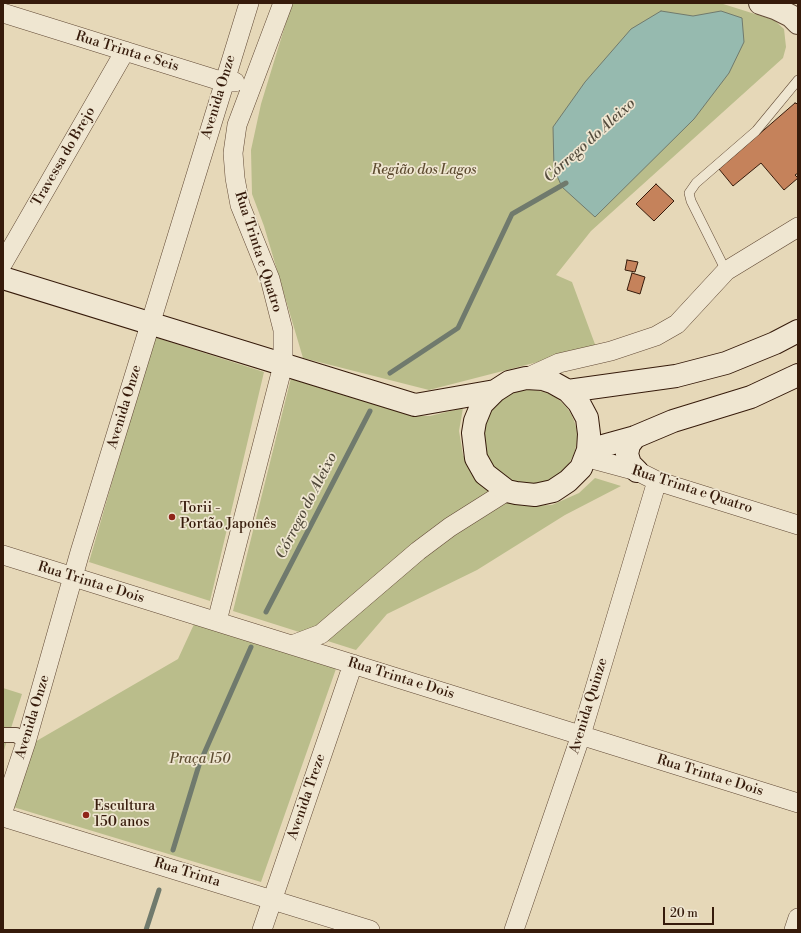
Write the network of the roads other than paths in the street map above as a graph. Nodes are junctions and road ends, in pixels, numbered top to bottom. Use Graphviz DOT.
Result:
graph roads {
  1 [pos="248,3"];
  2 [pos="283,3"];
  3 [pos="760,3"];
  4 [pos="3,13"];
  5 [pos="798,23"];
  6 [pos="125,51"];
  7 [pos="224,82"];
  8 [pos="251,84"];
  9 [pos="797,85"];
  10 [pos="798,227"];
  11 [pos="3,263"];
  12 [pos="726,271"];
  13 [pos="3,278"];
  14 [pos="151,322"];
  15 [pos="798,331"];
  16 [pos="283,365"];
  17 [pos="798,375"];
  18 [pos="526,378"];
  19 [pos="495,391"];
  20 [pos="568,391"];
  21 [pos="635,437"];
  22 [pos="586,454"];
  23 [pos="636,471"];
  24 [pos="658,481"];
  25 [pos="507,490"];
  26 [pos="798,524"];
  27 [pos="3,555"];
  28 [pos="73,577"];
  29 [pos="217,621"];
  30 [pos="292,645"];
  31 [pos="352,664"];
  32 [pos="3,735"];
  33 [pos="581,735"];
  34 [pos="26,742"];
  35 [pos="798,803"];
  36 [pos="3,811"];
  37 [pos="3,817"];
  38 [pos="272,900"];
  39 [pos="798,918"];
  40 [pos="262,930"];
  41 [pos="370,930"];
  42 [pos="514,930"];
  43 [pos="794,930"];
  1 -- 7 [label="street, Avenida Onze"];
  2 -- 8 [label="street, Rua Trinta e Quatro"];
  3 -- 5 [label="main road"];
  4 -- 6 [label="street, Rua Trinta e Seis"];
  6 -- 7 [label="street, Rua Trinta e Seis"];
  6 -- 11 [label="street, Travessa do Brejo"];
  7 -- 8 [label="street, Rua Trinta e Seis"];
  7 -- 14 [label="street, Avenida Onze"];
  8 -- 16 [label="street, Rua Trinta e Quatro"];
  9 -- 12 [label="lane"];
  10 -- 12 [label="street"];
  12 -- 18 [label="street"];
  13 -- 14 [label="main road"];
  14 -- 16 [label="main road"];
  14 -- 28 [label="street, Avenida Onze"];
  15 -- 20 [label="main road"];
  16 -- 19 [label="main road"];
  16 -- 29 [label="street, Rua Trinta e Quatro"];
  17 -- 21 [label="main road"];
  18 -- 19 [label="main road"];
  18 -- 20 [label="main road"];
  19 -- 25 [label="main road"];
  20 -- 22 [label="main road"];
  21 -- 22 [label="main road"];
  21 -- 23 [label="main road"];
  22 -- 23 [label="street, Rua Trinta e Quatro"];
  22 -- 25 [label="main road"];
  23 -- 24 [label="street, Rua Trinta e Quatro"];
  24 -- 26 [label="street, Rua Trinta e Quatro"];
  24 -- 33 [label="street, Avenida Quinze"];
  25 -- 30 [label="street"];
  27 -- 28 [label="street, Rua Trinta e Dois"];
  28 -- 29 [label="street, Rua Trinta e Dois"];
  28 -- 34 [label="street, Avenida Onze"];
  29 -- 30 [label="street, Rua Trinta e Dois"];
  30 -- 31 [label="street, Rua Trinta e Dois"];
  31 -- 33 [label="street, Rua Trinta e Dois"];
  31 -- 38 [label="street, Avenida Treze"];
  32 -- 34 [label="street"];
  33 -- 35 [label="street, Rua Trinta e Dois"];
  33 -- 42 [label="street, Avenida Quinze"];
  34 -- 36 [label="street, Avenida Onze"];
  37 -- 38 [label="street, Rua Trinta"];
  38 -- 40 [label="street, Avenida Treze"];
  38 -- 41 [label="street, Rua Trinta"];
  39 -- 43 [label="street"];
}
